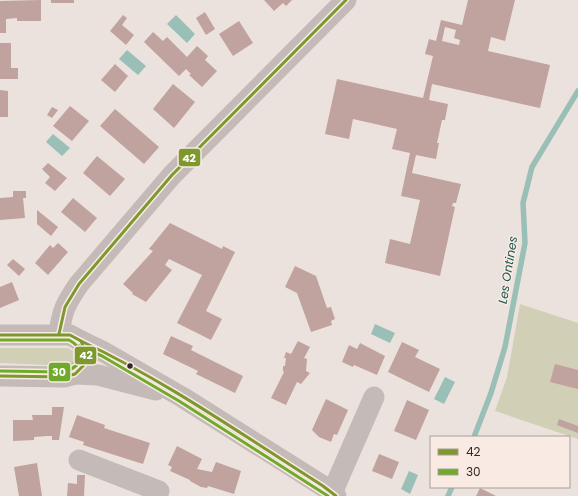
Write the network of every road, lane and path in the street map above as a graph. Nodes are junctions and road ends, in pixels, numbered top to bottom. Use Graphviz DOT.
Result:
graph roads {
  1 [pos="346,0"];
  2 [pos="59,334"];
  3 [pos="0,335"];
  4 [pos="81,341"];
  5 [pos="75,374"];
  6 [pos="0,376"];
  7 [pos="182,397"];
  8 [pos="374,397"];
  9 [pos="79,460"];
  10 [pos="162,494"];
  11 [pos="334,494"];
  1 -- 2 [label="street"];
  2 -- 3 [label="street"];
  2 -- 4 [label="street"];
  4 -- 5 [label="street"];
  4 -- 7 [label="street"];
  5 -- 6 [label="street"];
  5 -- 7 [label="street"];
  7 -- 11 [label="street"];
  8 -- 11 [label="street"];
  9 -- 10 [label="street"];
}
